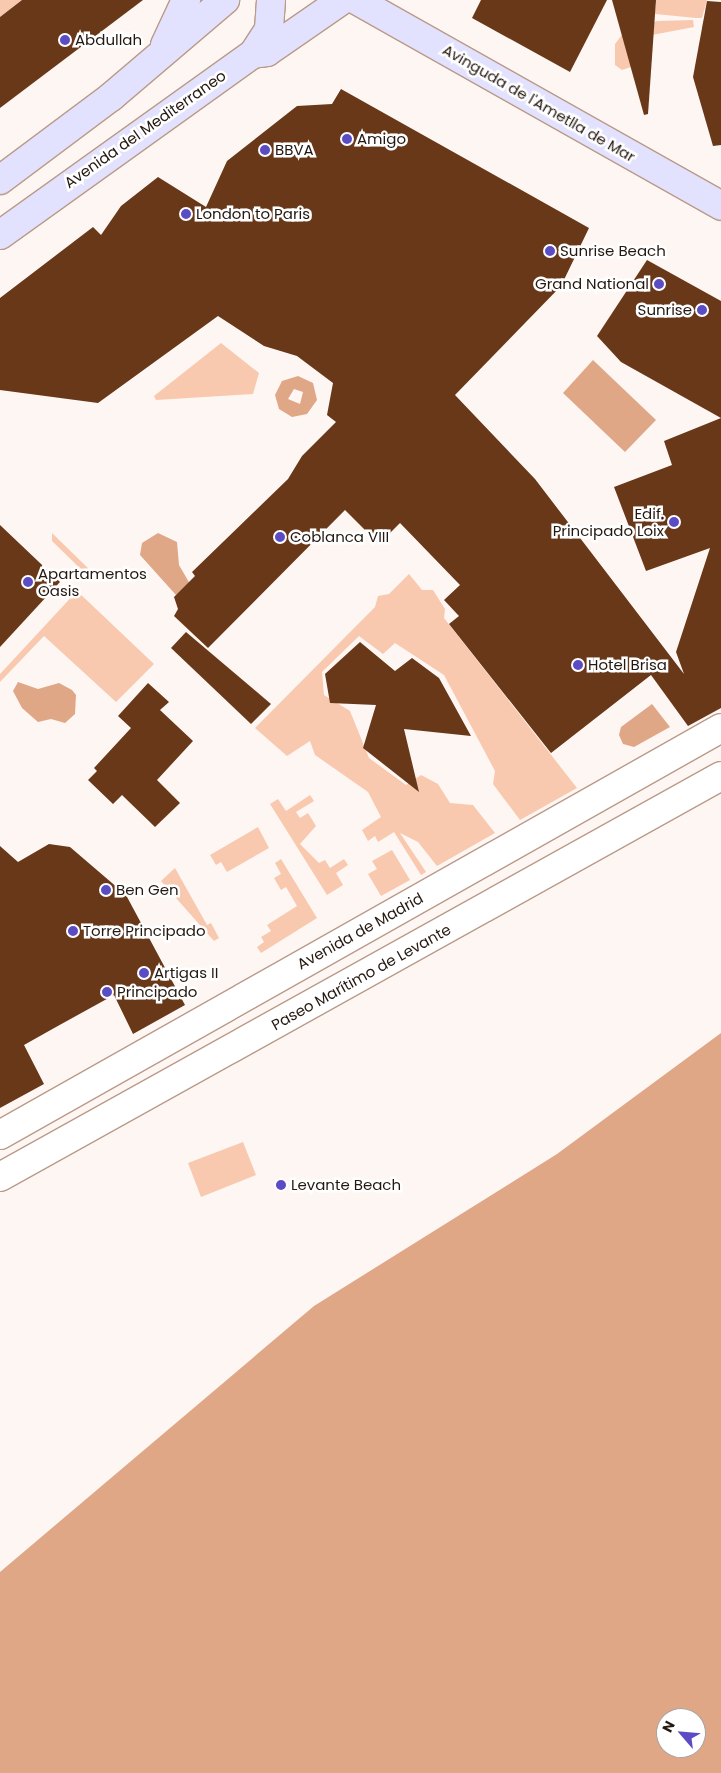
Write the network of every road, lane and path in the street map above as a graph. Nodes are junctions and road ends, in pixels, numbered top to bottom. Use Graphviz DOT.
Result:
graph roads {
  1 [pos="186,0"];
  2 [pos="225,0"];
  3 [pos="342,0"];
  4 [pos="356,0"];
  5 [pos="268,4"];
  6 [pos="161,53"];
  7 [pos="252,54"];
  8 [pos="0,180"];
  9 [pos="721,206"];
  10 [pos="0,235"];
  11 [pos="721,728"];
  12 [pos="721,776"];
  13 [pos="0,1135"];
  14 [pos="0,1178"];
  1 -- 6 [label="street"];
  2 -- 6 [label="street"];
  3 -- 7 [label="street"];
  4 -- 9 [label="street, Avinguda de l'Ametlla de Mar"];
  5 -- 7 [label="street, Avenida del Mediterraneo"];
  6 -- 8 [label="street"];
  7 -- 10 [label="street, Avenida del Mediterraneo"];
  11 -- 13 [label="street, Avenida de Madrid"];
  12 -- 14 [label="street, Paseo Marítimo de Levante"];
}
